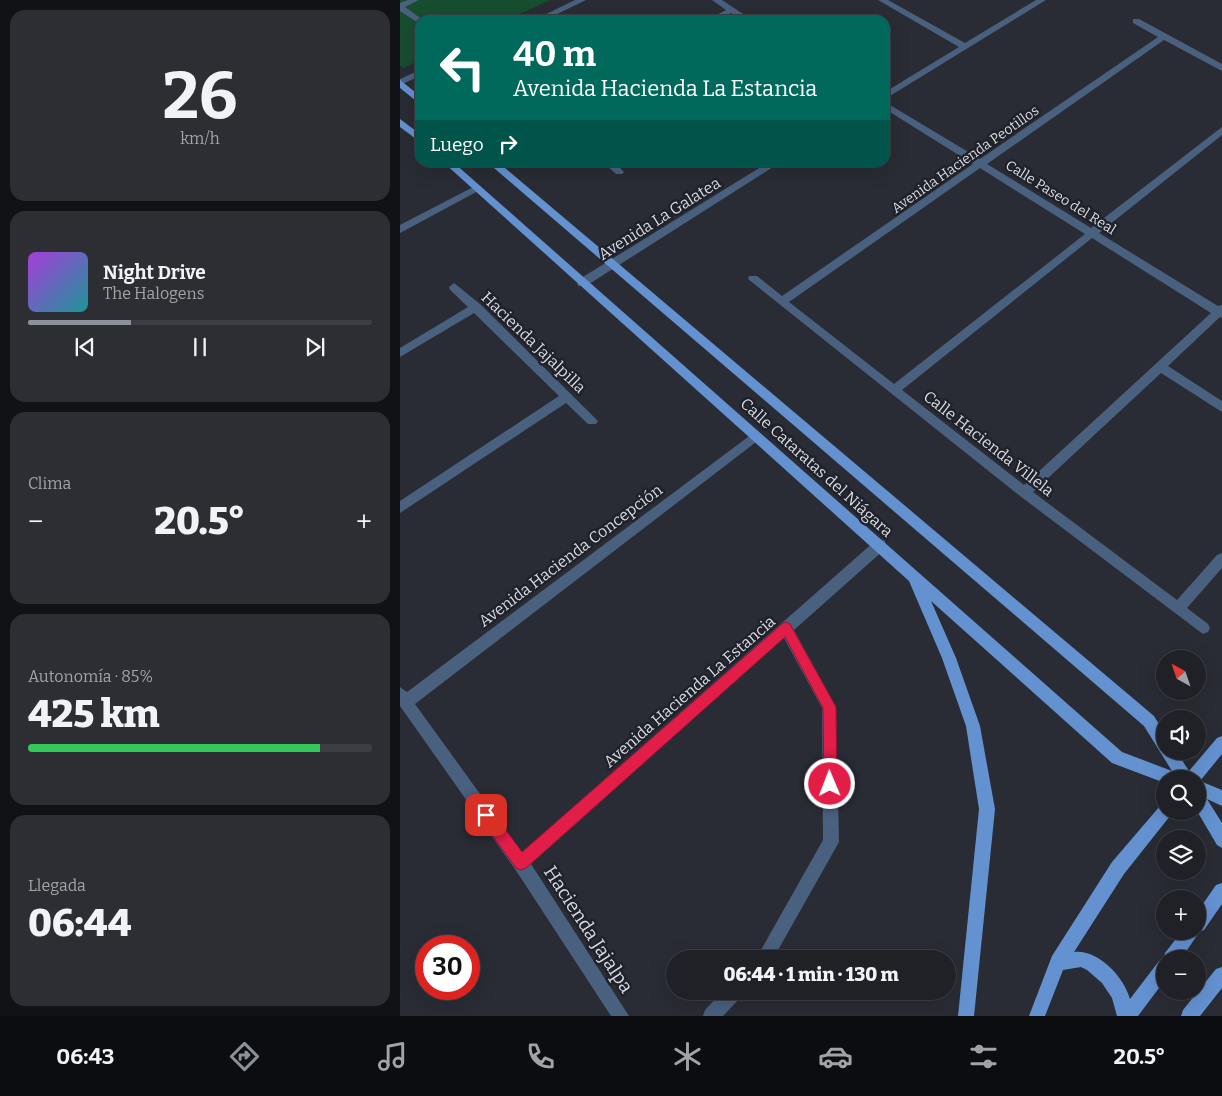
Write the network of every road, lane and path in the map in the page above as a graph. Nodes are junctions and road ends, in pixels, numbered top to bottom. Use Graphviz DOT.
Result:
graph roads {
  1 [pos="415,0"];
  2 [pos="582,0"];
  3 [pos="716,0"];
  4 [pos="882,0"];
  5 [pos="1042,0"];
  6 [pos="400,7"];
  7 [pos="731,10"];
  8 [pos="549,15"];
  9 [pos="721,15"];
  10 [pos="740,15"];
  11 [pos="415,18"];
  12 [pos="1136,21"];
  13 [pos="1163,37"];
  14 [pos="966,47"];
  15 [pos="1222,68"];
  16 [pos="415,76"];
  17 [pos="400,83"];
  18 [pos="890,93"];
  19 [pos="415,96"];
  20 [pos="890,108"];
  21 [pos="401,124"];
  22 [pos="1222,130"];
  23 [pos="415,135"];
  24 [pos="982,164"];
  25 [pos="454,167"];
  26 [pos="496,167"];
  27 [pos="613,167"];
  28 [pos="769,167"];
  29 [pos="619,172"];
  30 [pos="477,188"];
  31 [pos="400,229"];
  32 [pos="1093,233"];
  33 [pos="610,265"];
  34 [pos="753,279"];
  35 [pos="582,283"];
  36 [pos="454,287"];
  37 [pos="782,301"];
  38 [pos="476,308"];
  39 [pos="1221,312"];
  40 [pos="400,353"];
  41 [pos="1161,366"];
  42 [pos="894,390"];
  43 [pos="567,396"];
  44 [pos="1222,407"];
  45 [pos="592,421"];
  46 [pos="756,436"];
  47 [pos="1024,492"];
  48 [pos="400,508"];
  49 [pos="880,546"];
  50 [pos="1222,559"];
  51 [pos="913,576"];
  52 [pos="1178,608"];
  53 [pos="786,628"];
  54 [pos="1203,628"];
  55 [pos="403,698"];
  56 [pos="1156,732"];
  57 [pos="1222,743"];
  58 [pos="1200,770"];
  59 [pos="1156,772"];
  60 [pos="1206,791"];
  61 [pos="1222,798"];
  62 [pos="1206,812"];
  63 [pos="1158,820"];
  64 [pos="1222,840"];
  65 [pos="521,863"];
  66 [pos="1222,891"];
  67 [pos="1206,913"];
  68 [pos="769,950"];
  69 [pos="1058,962"];
  70 [pos="1222,974"];
  71 [pos="1156,978"];
  72 [pos="727,1000"];
  73 [pos="621,1016"];
  74 [pos="711,1016"];
  75 [pos="966,1016"];
  76 [pos="1037,1016"];
  77 [pos="1126,1016"];
  78 [pos="1188,1016"];
  1 -- 6 [label="street"];
  2 -- 8 [label="street"];
  3 -- 7 [label="street"];
  4 -- 14 [label="street"];
  5 -- 14 [label="street"];
  6 -- 11 [label="street"];
  7 -- 9 [label="street"];
  7 -- 10 [label="street"];
  12 -- 13 [label="street"];
  13 -- 15 [label="street"];
  13 -- 24 [label="street, Avenida Hacienda Peotillos"];
  14 -- 18 [label="street"];
  16 -- 17 [label="street"];
  17 -- 19 [label="main road"];
  20 -- 24 [label="street, Calle Paseo del Real"];
  21 -- 23 [label="main road"];
  22 -- 32 [label="street"];
  24 -- 32 [label="street, Calle Paseo del Real"];
  24 -- 37 [label="street, Avenida Hacienda Peotillos"];
  25 -- 30 [label="main road, Calle Cataratas del Niágara"];
  26 -- 33 [label="main road, Calle Cataratas del Niágara"];
  27 -- 29 [label="street"];
  28 -- 33 [label="street, Avenida La Galatea"];
  30 -- 31 [label="street"];
  30 -- 35 [label="main road, Calle Cataratas del Niágara"];
  32 -- 39 [label="street, Calle Paseo del Real"];
  32 -- 42 [label="street"];
  33 -- 35 [label="street, Avenida La Galatea"];
  33 -- 56 [label="main road, Calle Cataratas del Niágara"];
  34 -- 37 [label="street, Calle Hacienda Villela"];
  35 -- 46 [label="main road, Calle Cataratas del Niágara"];
  36 -- 38 [label="street, Hacienda Jajalpilla"];
  37 -- 42 [label="street, Calle Hacienda Villela"];
  38 -- 40 [label="street"];
  38 -- 43 [label="street, Hacienda Jajalpilla"];
  39 -- 41 [label="street"];
  41 -- 44 [label="street"];
  41 -- 47 [label="street"];
  42 -- 47 [label="street, Calle Hacienda Villela"];
  43 -- 45 [label="street, Hacienda Jajalpilla"];
  43 -- 48 [label="street"];
  46 -- 49 [label="main road, Calle Cataratas del Niágara"];
  46 -- 55 [label="street, Avenida Hacienda Concepción"];
  47 -- 52 [label="street, Calle Hacienda Villela"];
  49 -- 51 [label="main road, Calle Cataratas del Niágara"];
  49 -- 53 [label="street, Avenida Hacienda La Estancia"];
  50 -- 52 [label="street"];
  51 -- 59 [label="main road, Calle Cataratas del Niágara"];
  51 -- 75 [label="main road"];
  52 -- 54 [label="street, Calle Hacienda Villela"];
  53 -- 65 [label="street, Avenida Hacienda La Estancia"];
  53 -- 68 [label="street"];
  55 -- 65 [label="street, Hacienda Jajalpa"];
  57 -- 58 [label="main road"];
  60 -- 61 [label="main road"];
  62 -- 64 [label="main road"];
  63 -- 69 [label="main road"];
  65 -- 73 [label="street, Hacienda Jajalpa"];
  66 -- 67 [label="main road"];
  69 -- 76 [label="main road"];
  69 -- 77 [label="main road"];
  70 -- 78 [label="main road"];
  71 -- 77 [label="main road"];
  72 -- 74 [label="street"];
}
